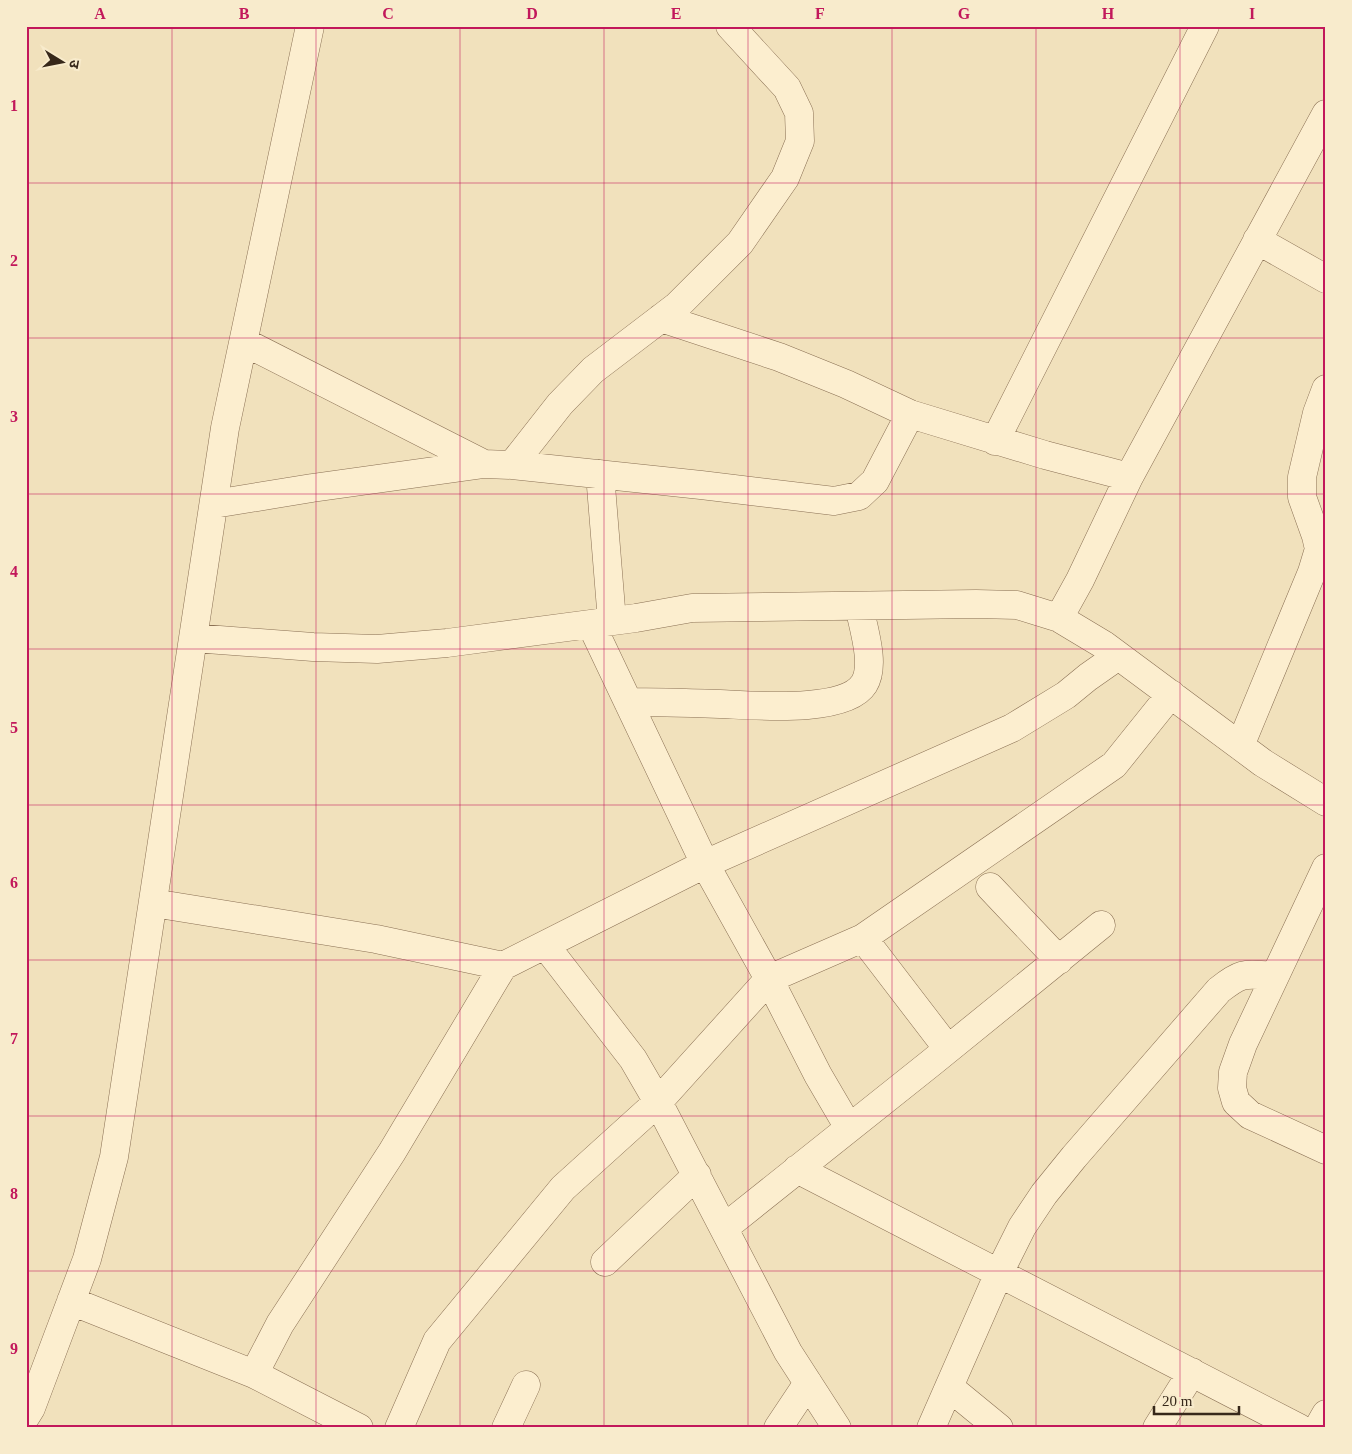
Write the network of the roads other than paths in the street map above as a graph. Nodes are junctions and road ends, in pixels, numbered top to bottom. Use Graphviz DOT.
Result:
graph roads {
  1 [pos="310,26"];
  2 [pos="730,26"];
  3 [pos="1205,26"];
  4 [pos="1326,114"];
  5 [pos="1257,240"];
  6 [pos="1326,279"];
  7 [pos="661,318"];
  8 [pos="244,342"];
  9 [pos="1326,390"];
  10 [pos="910,414"];
  11 [pos="995,441"];
  12 [pos="1318,450"];
  13 [pos="484,464"];
  14 [pos="512,465"];
  15 [pos="600,474"];
  16 [pos="1129,477"];
  17 [pos="214,504"];
  18 [pos="860,606"];
  19 [pos="1059,618"];
  20 [pos="601,623"];
  21 [pos="193,638"];
  22 [pos="1118,656"];
  23 [pos="1171,694"];
  24 [pos="628,702"];
  25 [pos="1240,746"];
  26 [pos="1326,802"];
  27 [pos="705,864"];
  28 [pos="1326,868"];
  29 [pos="990,887"];
  30 [pos="153,903"];
  31 [pos="1101,925"];
  32 [pos="863,938"];
  33 [pos="545,945"];
  34 [pos="1059,960"];
  35 [pos="503,966"];
  36 [pos="1275,976"];
  37 [pos="769,980"];
  38 [pos="948,1050"];
  39 [pos="658,1102"];
  40 [pos="849,1128"];
  41 [pos="1326,1150"];
  42 [pos="798,1169"];
  43 [pos="697,1175"];
  44 [pos="724,1228"];
  45 [pos="605,1262"];
  46 [pos="999,1274"];
  47 [pos="71,1301"];
  48 [pos="1192,1372"];
  49 [pos="254,1374"];
  50 [pos="808,1382"];
  51 [pos="526,1385"];
  52 [pos="949,1387"];
  53 [pos="1326,1414"];
  54 [pos="26,1416"];
  55 [pos="359,1428"];
  56 [pos="399,1428"];
  57 [pos="506,1428"];
  58 [pos="778,1428"];
  59 [pos="837,1428"];
  60 [pos="931,1428"];
  61 [pos="999,1428"];
  62 [pos="1157,1428"];
  63 [pos="1299,1428"];
  64 [pos="1318,1428"];
  1 -- 8 [label="street"];
  2 -- 7 [label="street"];
  3 -- 11 [label="street"];
  4 -- 5 [label="street"];
  5 -- 6 [label="street"];
  5 -- 16 [label="street"];
  7 -- 10 [label="street"];
  7 -- 14 [label="street"];
  8 -- 13 [label="street"];
  8 -- 17 [label="street"];
  9 -- 12 [label="street"];
  10 -- 11 [label="street"];
  10 -- 15 [label="street"];
  11 -- 16 [label="street"];
  12 -- 25 [label="street"];
  13 -- 14 [label="street"];
  13 -- 17 [label="street"];
  14 -- 15 [label="street"];
  15 -- 20 [label="street"];
  16 -- 19 [label="street"];
  17 -- 21 [label="street"];
  18 -- 19 [label="street"];
  18 -- 20 [label="street"];
  18 -- 24 [label="street"];
  19 -- 22 [label="street"];
  20 -- 21 [label="street"];
  20 -- 24 [label="street"];
  21 -- 30 [label="street"];
  22 -- 23 [label="street"];
  22 -- 27 [label="street"];
  23 -- 25 [label="street"];
  23 -- 32 [label="street"];
  24 -- 27 [label="street"];
  25 -- 26 [label="street"];
  27 -- 33 [label="street"];
  27 -- 37 [label="street"];
  28 -- 36 [label="street"];
  29 -- 34 [label="street"];
  30 -- 35 [label="street"];
  30 -- 47 [label="street"];
  31 -- 34 [label="street"];
  32 -- 37 [label="street"];
  32 -- 38 [label="street"];
  33 -- 35 [label="street"];
  33 -- 39 [label="street"];
  34 -- 38 [label="street"];
  35 -- 49 [label="street"];
  36 -- 41 [label="street"];
  36 -- 46 [label="street"];
  37 -- 39 [label="street"];
  37 -- 40 [label="street"];
  38 -- 40 [label="street"];
  39 -- 43 [label="street"];
  39 -- 56 [label="street"];
  40 -- 42 [label="street"];
  42 -- 44 [label="street"];
  42 -- 46 [label="street"];
  43 -- 44 [label="street"];
  43 -- 45 [label="street"];
  44 -- 50 [label="street"];
  46 -- 48 [label="street"];
  46 -- 52 [label="street"];
  47 -- 49 [label="street"];
  47 -- 54 [label="street"];
  48 -- 62 [label="street"];
  48 -- 63 [label="street"];
  49 -- 55 [label="street"];
  50 -- 58 [label="street"];
  50 -- 59 [label="street"];
  51 -- 57 [label="street"];
  52 -- 60 [label="street"];
  52 -- 61 [label="street"];
  53 -- 64 [label="street"];
}
